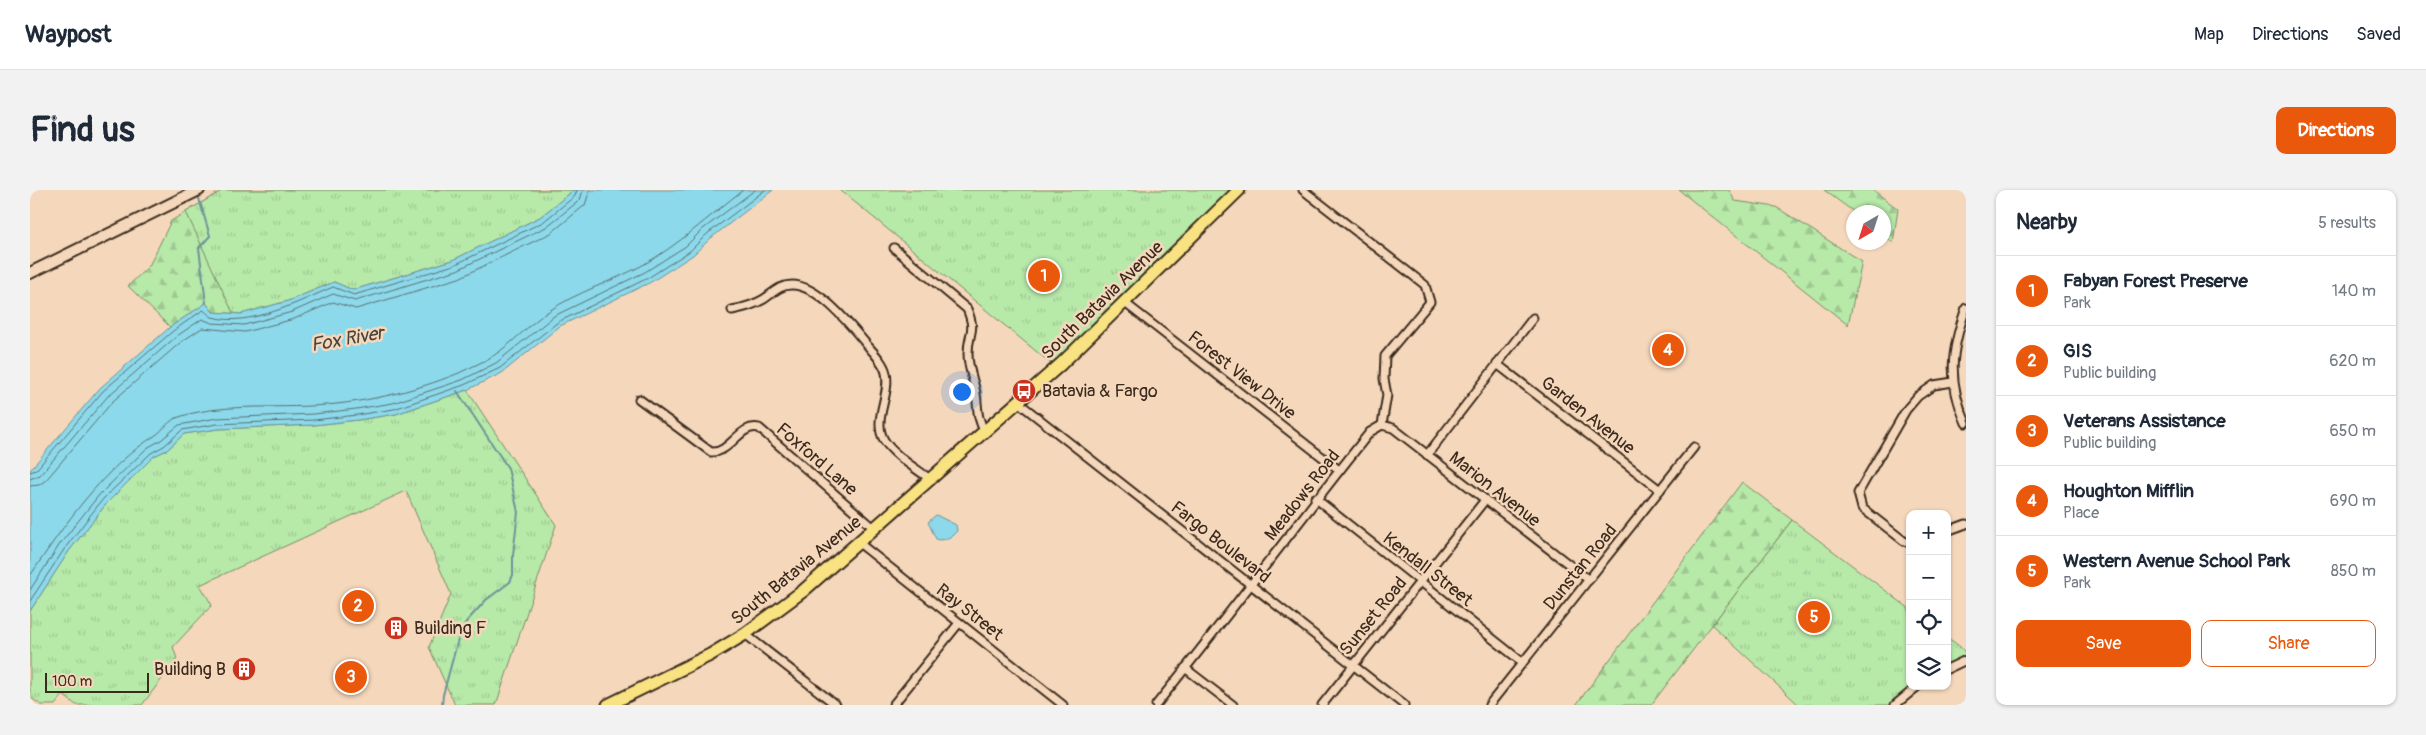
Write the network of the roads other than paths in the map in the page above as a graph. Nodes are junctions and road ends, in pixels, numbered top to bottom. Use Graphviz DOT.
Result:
graph roads {
  1 [pos="199,190"];
  2 [pos="1239,190"];
  3 [pos="1303,190"];
  4 [pos="894,248"];
  5 [pos="30,273"];
  6 [pos="1126,303"];
  7 [pos="1966,308"];
  8 [pos="732,310"];
  9 [pos="1533,318"];
  10 [pos="1497,364"];
  11 [pos="1953,382"];
  12 [pos="639,399"];
  13 [pos="1019,403"];
  14 [pos="1966,423"];
  15 [pos="1382,425"];
  16 [pos="985,432"];
  17 [pos="1694,447"];
  18 [pos="1427,455"];
  19 [pos="1339,470"];
  20 [pos="931,480"];
  21 [pos="1660,490"];
  22 [pos="1315,498"];
  23 [pos="1485,500"];
  24 [pos="1966,524"];
  25 [pos="875,529"];
  26 [pos="1951,530"];
  27 [pos="1906,542"];
  28 [pos="859,543"];
  29 [pos="1589,580"];
  30 [pos="1420,582"];
  31 [pos="1252,586"];
  32 [pos="959,622"];
  33 [pos="746,634"];
  34 [pos="1966,660"];
  35 [pos="1522,662"];
  36 [pos="1353,666"];
  37 [pos="1951,667"];
  38 [pos="1186,668"];
  39 [pos="1913,690"];
  40 [pos="608,705"];
  41 [pos="836,705"];
  42 [pos="893,705"];
  43 [pos="1063,705"];
  44 [pos="1156,705"];
  45 [pos="1233,705"];
  46 [pos="1322,705"];
  47 [pos="1404,705"];
  48 [pos="1488,705"];
  49 [pos="1895,705"];
  1 -- 5 [label="main road"];
  2 -- 6 [label="main road, South Batavia Avenue"];
  3 -- 15 [label="street"];
  4 -- 16 [label="street"];
  6 -- 13 [label="main road, South Batavia Avenue"];
  6 -- 19 [label="street, Forest View Drive"];
  7 -- 11 [label="street"];
  8 -- 20 [label="street"];
  9 -- 10 [label="street"];
  10 -- 18 [label="street"];
  10 -- 21 [label="street, Garden Avenue"];
  11 -- 14 [label="street"];
  11 -- 27 [label="street"];
  12 -- 25 [label="street, Foxford Lane"];
  13 -- 16 [label="main road, South Batavia Avenue"];
  13 -- 31 [label="street, Fargo Boulevard"];
  15 -- 18 [label="street, Marion Avenue"];
  15 -- 19 [label="street, Meadows Road"];
  16 -- 20 [label="main road, South Batavia Avenue"];
  17 -- 21 [label="street, Dunstan Road"];
  18 -- 23 [label="street, Marion Avenue"];
  19 -- 22 [label="street, Meadows Road"];
  20 -- 25 [label="main road, South Batavia Avenue"];
  21 -- 29 [label="street, Dunstan Road"];
  22 -- 30 [label="street, Kendall Street"];
  22 -- 31 [label="street, Meadows Road"];
  23 -- 29 [label="street, Marion Avenue"];
  23 -- 30 [label="street, Sunset Road"];
  24 -- 26 [label="street"];
  25 -- 28 [label="main road, South Batavia Avenue"];
  28 -- 32 [label="street, Ray Street"];
  28 -- 33 [label="main road, South Batavia Avenue"];
  29 -- 35 [label="street, Dunstan Road"];
  30 -- 35 [label="street, Kendall Street"];
  30 -- 36 [label="street, Sunset Road"];
  31 -- 36 [label="street, Fargo Boulevard"];
  31 -- 38 [label="street, Meadows Road"];
  32 -- 42 [label="street"];
  32 -- 43 [label="street, Ray Street"];
  33 -- 40 [label="main road, South Batavia Avenue"];
  33 -- 41 [label="street"];
  34 -- 37 [label="street"];
  35 -- 48 [label="street, Dunstan Road"];
  36 -- 46 [label="street, Sunset Road"];
  36 -- 47 [label="street, Fargo Boulevard"];
  38 -- 44 [label="street, Meadows Road"];
  38 -- 45 [label="street"];
  39 -- 49 [label="street"];
}
